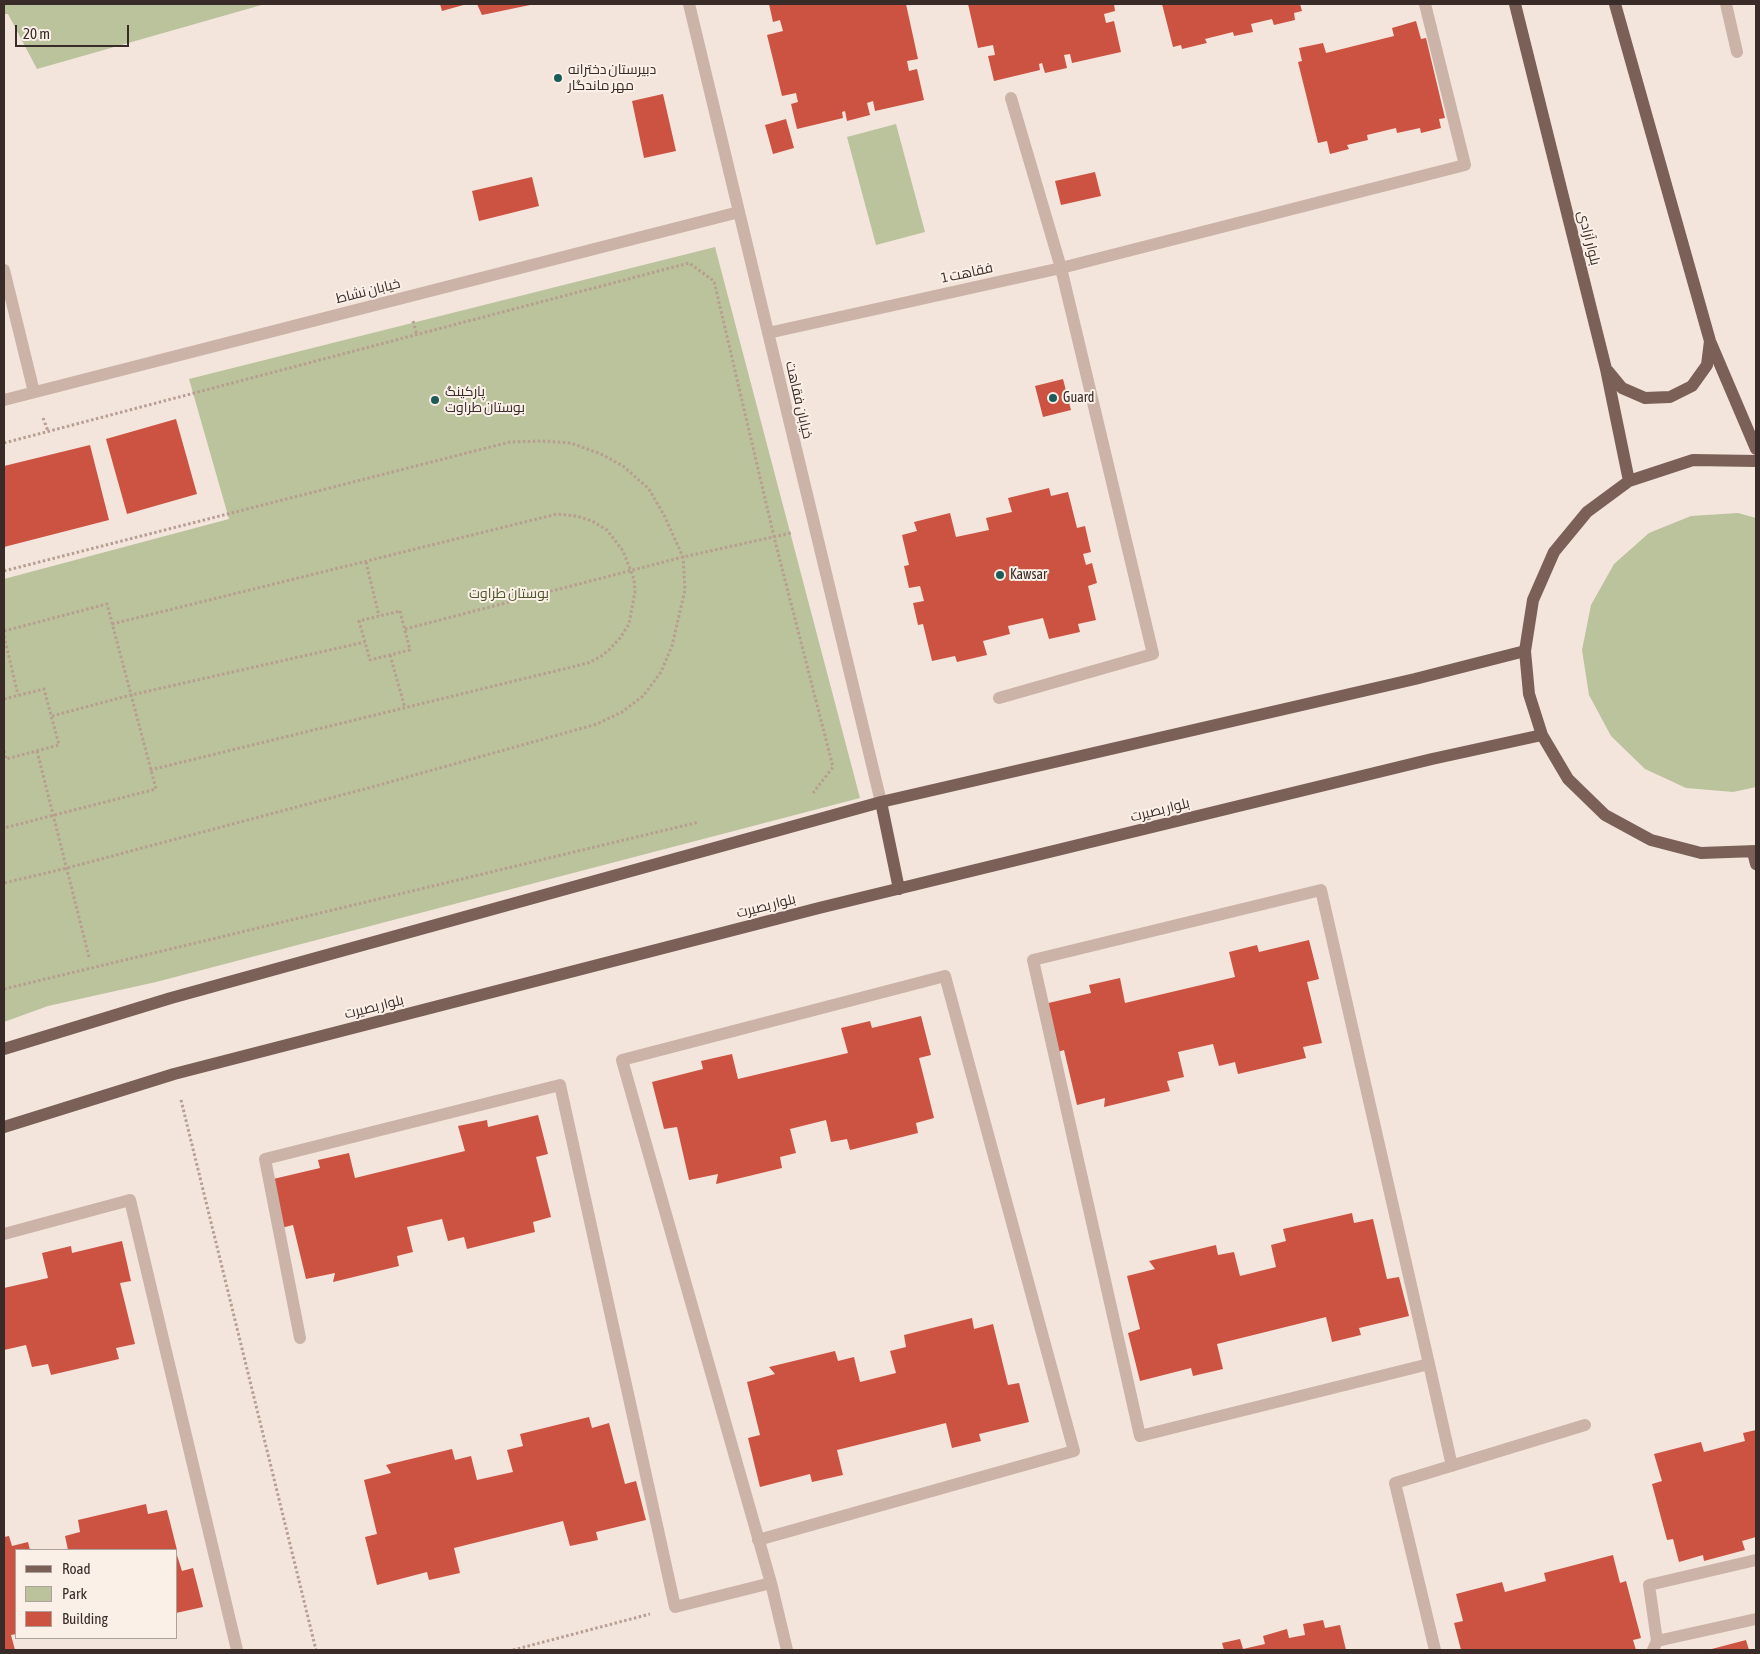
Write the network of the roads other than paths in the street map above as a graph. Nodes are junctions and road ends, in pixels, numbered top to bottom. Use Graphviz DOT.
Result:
graph roads {
  1 [pos="688,4"];
  2 [pos="1425,4"];
  3 [pos="1515,4"];
  4 [pos="1615,4"];
  5 [pos="1726,4"];
  6 [pos="1737,52"];
  7 [pos="1010,98"];
  8 [pos="739,212"];
  9 [pos="1061,268"];
  10 [pos="4,270"];
  11 [pos="768,332"];
  12 [pos="1710,341"];
  13 [pos="1606,369"];
  14 [pos="34,392"];
  15 [pos="4,400"];
  16 [pos="1756,450"];
  17 [pos="1756,461"];
  18 [pos="1629,481"];
  19 [pos="1525,651"];
  20 [pos="999,698"];
  21 [pos="1542,734"];
  22 [pos="880,802"];
  23 [pos="1755,856"];
  24 [pos="899,889"];
  25 [pos="4,1049"];
  26 [pos="4,1126"];
  27 [pos="4,1234"];
  28 [pos="300,1338"];
  29 [pos="1429,1364"];
  30 [pos="1585,1425"];
  31 [pos="1452,1466"];
  32 [pos="758,1540"];
  33 [pos="1756,1560"];
  34 [pos="770,1583"];
  35 [pos="1756,1619"];
  36 [pos="1655,1646"];
  37 [pos="237,1650"];
  38 [pos="787,1650"];
  39 [pos="1435,1650"];
  1 -- 8 [label="street, خیابان فقاهت"];
  2 -- 9 [label="street, فقاهت 1"];
  3 -- 13 [label="main road, بلوار آزادی"];
  4 -- 12 [label="main road"];
  5 -- 6 [label="street"];
  7 -- 9 [label="street"];
  8 -- 11 [label="street, خیابان فقاهت"];
  8 -- 14 [label="street, خیابان نشاط"];
  9 -- 11 [label="street, فقاهت 1"];
  9 -- 20 [label="street"];
  10 -- 14 [label="street"];
  11 -- 22 [label="street, خیابان فقاهت"];
  12 -- 13 [label="main road"];
  12 -- 16 [label="main road"];
  13 -- 18 [label="main road, بلوار آزادی"];
  14 -- 15 [label="street, خیابان نشاط"];
  17 -- 18 [label="main road"];
  18 -- 19 [label="main road"];
  19 -- 21 [label="main road"];
  19 -- 22 [label="main road"];
  21 -- 23 [label="main road"];
  21 -- 24 [label="main road, بلوار بصیرت"];
  22 -- 24 [label="main road"];
  22 -- 25 [label="main road"];
  24 -- 26 [label="main road, بلوار بصیرت"];
  27 -- 37 [label="street"];
  28 -- 34 [label="street"];
  29 -- 29 [label="street"];
  29 -- 31 [label="street"];
  30 -- 31 [label="street"];
  31 -- 39 [label="street"];
  32 -- 32 [label="street"];
  32 -- 34 [label="street"];
  33 -- 36 [label="street"];
  34 -- 38 [label="street"];
  35 -- 36 [label="street"];
}
